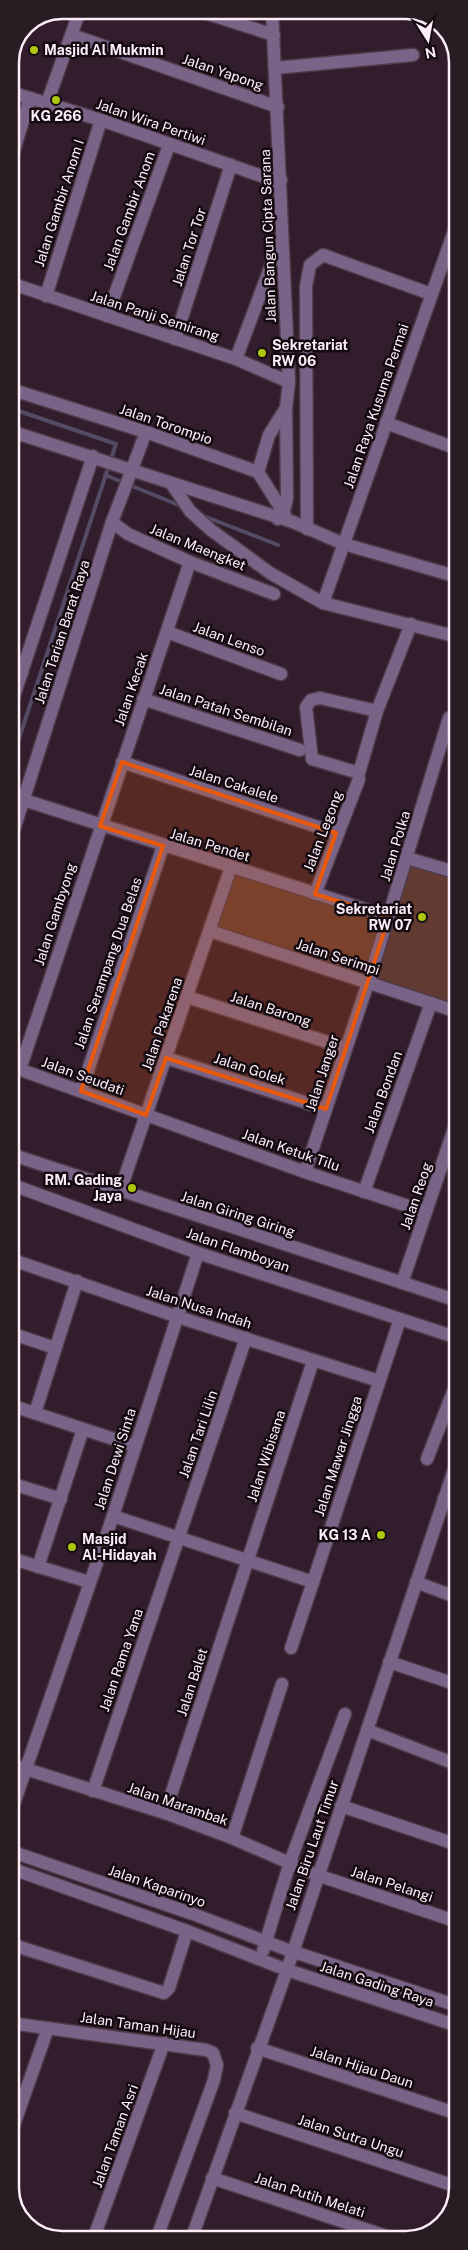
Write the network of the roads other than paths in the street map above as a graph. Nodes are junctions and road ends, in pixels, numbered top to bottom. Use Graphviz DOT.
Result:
graph roads {
  1 [pos="77,19"];
  2 [pos="223,19"];
  3 [pos="273,19"];
  4 [pos="72,35"];
  5 [pos="274,36"];
  6 [pos="413,55"];
  7 [pos="276,68"];
  8 [pos="19,95"];
  9 [pos="30,98"];
  10 [pos="47,103"];
  11 [pos="278,108"];
  12 [pos="101,120"];
  13 [pos="19,134"];
  14 [pos="169,145"];
  15 [pos="231,165"];
  16 [pos="281,180"];
  17 [pos="281,239"];
  18 [pos="449,246"];
  19 [pos="19,286"];
  20 [pos="432,294"];
  21 [pos="46,296"];
  22 [pos="107,316"];
  23 [pos="175,339"];
  24 [pos="236,359"];
  25 [pos="289,382"];
  26 [pos="19,392"];
  27 [pos="286,408"];
  28 [pos="386,423"];
  29 [pos="146,432"];
  30 [pos="19,434"];
  31 [pos="449,446"];
  32 [pos="97,458"];
  33 [pos="258,472"];
  34 [pos="128,476"];
  35 [pos="171,483"];
  36 [pos="283,516"];
  37 [pos="112,522"];
  38 [pos="307,528"];
  39 [pos="344,544"];
  40 [pos="190,562"];
  41 [pos="449,574"];
  42 [pos="274,594"];
  43 [pos="323,603"];
  44 [pos="411,624"];
  45 [pos="167,632"];
  46 [pos="449,634"];
  47 [pos="19,663"];
  48 [pos="281,674"];
  49 [pos="143,700"];
  50 [pos="377,711"];
  51 [pos="449,732"];
  52 [pos="300,750"];
  53 [pos="122,762"];
  54 [pos="359,776"];
  55 [pos="24,800"];
  56 [pos="19,815"];
  57 [pos="100,826"];
  58 [pos="336,833"];
  59 [pos="163,846"];
  60 [pos="407,858"];
  61 [pos="231,867"];
  62 [pos="449,870"];
  63 [pos="315,894"];
  64 [pos="388,917"];
  65 [pos="210,931"];
  66 [pos="368,983"];
  67 [pos="187,997"];
  68 [pos="431,1003"];
  69 [pos="449,1009"];
  70 [pos="346,1048"];
  71 [pos="19,1057"];
  72 [pos="166,1058"];
  73 [pos="19,1069"];
  74 [pos="81,1091"];
  75 [pos="326,1109"];
  76 [pos="146,1115"];
  77 [pos="449,1144"];
  78 [pos="19,1157"];
  79 [pos="305,1172"];
  80 [pos="19,1187"];
  81 [pos="120,1191"];
  82 [pos="364,1192"];
  83 [pos="426,1212"];
  84 [pos="198,1253"];
  85 [pos="19,1262"];
  86 [pos="77,1281"];
  87 [pos="402,1283"];
  88 [pos="449,1298"];
  89 [pos="178,1316"];
  90 [pos="399,1323"];
  91 [pos="19,1336"];
  92 [pos="449,1336"];
  93 [pos="246,1338"];
  94 [pos="54,1348"];
  95 [pos="313,1361"];
  96 [pos="379,1380"];
  97 [pos="449,1402"];
  98 [pos="19,1408"];
  99 [pos="35,1413"];
  100 [pos="83,1429"];
  101 [pos="135,1446"];
  102 [pos="427,1459"];
  103 [pos="449,1484"];
  104 [pos="19,1486"];
  105 [pos="444,1498"];
  106 [pos="61,1499"];
  107 [pos="449,1500"];
  108 [pos="113,1516"];
  109 [pos="178,1539"];
  110 [pos="248,1560"];
  111 [pos="19,1561"];
  112 [pos="38,1566"];
  113 [pos="89,1582"];
  114 [pos="313,1582"];
  115 [pos="416,1582"];
  116 [pos="449,1595"];
  117 [pos="291,1648"];
  118 [pos="390,1662"];
  119 [pos="449,1682"];
  120 [pos="282,1684"];
  121 [pos="346,1714"];
  122 [pos="367,1730"];
  123 [pos="449,1762"];
  124 [pos="19,1767"];
  125 [pos="27,1769"];
  126 [pos="19,1791"];
  127 [pos="94,1791"];
  128 [pos="341,1806"];
  129 [pos="165,1813"];
  130 [pos="232,1838"];
  131 [pos="449,1842"];
  132 [pos="19,1854"];
  133 [pos="292,1863"];
  134 [pos="19,1871"];
  135 [pos="315,1874"];
  136 [pos="449,1919"];
  137 [pos="187,1931"];
  138 [pos="268,1943"];
  139 [pos="19,1947"];
  140 [pos="290,1951"];
  141 [pos="309,1957"];
  142 [pos="259,1960"];
  143 [pos="285,1969"];
  144 [pos="303,1975"];
  145 [pos="449,2003"];
  146 [pos="449,2023"];
  147 [pos="19,2024"];
  148 [pos="48,2028"];
  149 [pos="164,2043"];
  150 [pos="257,2048"];
  151 [pos="19,2110"];
  152 [pos="449,2111"];
  153 [pos="235,2113"];
  154 [pos="212,2178"];
  155 [pos="449,2184"];
  156 [pos="96,2231"];
  157 [pos="159,2231"];
  158 [pos="194,2231"];
  159 [pos="371,2231"];
  1 -- 4 [label="street"];
  2 -- 5 [label="street"];
  3 -- 5 [label="street, Jalan Bangun Cipta Sarana"];
  4 -- 10 [label="street"];
  4 -- 11 [label="street, Jalan Yapong"];
  5 -- 7 [label="street, Jalan Bangun Cipta Sarana"];
  6 -- 7 [label="street"];
  7 -- 11 [label="street, Jalan Bangun Cipta Sarana"];
  8 -- 9 [label="street, Jalan Wira Pertiwi"];
  9 -- 10 [label="street, Jalan Wira Pertiwi"];
  9 -- 13 [label="street"];
  10 -- 12 [label="street, Jalan Wira Pertiwi"];
  11 -- 16 [label="street, Jalan Bangun Cipta Sarana"];
  12 -- 14 [label="street, Jalan Wira Pertiwi"];
  12 -- 21 [label="street, Jalan Gambir Anom I"];
  14 -- 15 [label="street, Jalan Wira Pertiwi"];
  14 -- 22 [label="street, Jalan Gambir Anom"];
  15 -- 16 [label="street, Jalan Wira Pertiwi"];
  15 -- 23 [label="street, Jalan Tor Tor"];
  16 -- 17 [label="street, Jalan Bangun Cipta Sarana"];
  17 -- 24 [label="street"];
  17 -- 25 [label="street, Jalan Bangun Cipta Sarana"];
  18 -- 20 [label="street, Jalan Raya Kusuma Permai"];
  19 -- 21 [label="street, Jalan Panji Semirang"];
  20 -- 28 [label="street, Jalan Raya Kusuma Permai"];
  20 -- 38 [label="street"];
  21 -- 22 [label="street, Jalan Panji Semirang"];
  22 -- 23 [label="street, Jalan Panji Semirang"];
  23 -- 24 [label="street, Jalan Panji Semirang"];
  24 -- 25 [label="street, Jalan Panji Semirang"];
  25 -- 27 [label="street, Jalan Bangun Cipta Sarana"];
  26 -- 29 [label="street, Jalan Torompio"];
  27 -- 33 [label="street"];
  27 -- 36 [label="street, Jalan Bangun Cipta Sarana"];
  28 -- 31 [label="street"];
  28 -- 39 [label="street, Jalan Raya Kusuma Permai"];
  29 -- 33 [label="street, Jalan Torompio"];
  29 -- 34 [label="street, Jalan Tarian Barat Raya"];
  30 -- 32 [label="street"];
  32 -- 34 [label="street"];
  32 -- 47 [label="street"];
  33 -- 36 [label="street"];
  34 -- 35 [label="street"];
  34 -- 37 [label="street, Jalan Tarian Barat Raya"];
  35 -- 36 [label="street"];
  35 -- 43 [label="street"];
  36 -- 38 [label="street"];
  37 -- 40 [label="street, Jalan Maengket"];
  37 -- 55 [label="street, Jalan Tarian Barat Raya"];
  38 -- 39 [label="street"];
  39 -- 41 [label="street"];
  39 -- 43 [label="street, Jalan Raya Kusuma Permai"];
  40 -- 42 [label="street, Jalan Maengket"];
  40 -- 45 [label="street, Jalan Kecak"];
  43 -- 44 [label="street"];
  44 -- 46 [label="street"];
  44 -- 50 [label="street, Jalan Legong"];
  45 -- 48 [label="street, Jalan Lenso"];
  45 -- 49 [label="street, Jalan Kecak"];
  49 -- 52 [label="street, Jalan Patah Sembilan"];
  49 -- 53 [label="street, Jalan Kecak"];
  50 -- 54 [label="street, Jalan Legong"];
  50 -- 54 [label="street"];
  51 -- 60 [label="street, Jalan Polka"];
  53 -- 57 [label="street, Jalan Kecak"];
  53 -- 58 [label="street, Jalan Cakalele"];
  54 -- 58 [label="street, Jalan Legong"];
  55 -- 56 [label="street, Jalan Tarian Barat Raya"];
  55 -- 57 [label="street, Jalan Pendet"];
  57 -- 59 [label="street, Jalan Pendet"];
  57 -- 71 [label="street, Jalan Gambyong"];
  58 -- 63 [label="street, Jalan Legong"];
  59 -- 61 [label="street, Jalan Pendet"];
  59 -- 74 [label="street, Jalan Serampang Dua Belas"];
  60 -- 62 [label="street"];
  60 -- 64 [label="street, Jalan Polka"];
  61 -- 63 [label="street, Jalan Pendet"];
  61 -- 65 [label="street, Jalan Pakarena"];
  63 -- 64 [label="street, Jalan Pendet"];
  64 -- 66 [label="street, Jalan Polka"];
  65 -- 66 [label="street, Jalan Serimpi"];
  65 -- 67 [label="street, Jalan Pakarena"];
  66 -- 68 [label="street, Jalan Serimpi"];
  66 -- 70 [label="street, Jalan Janger"];
  67 -- 70 [label="street, Jalan Barong"];
  67 -- 72 [label="street, Jalan Pakarena"];
  68 -- 69 [label="street, Jalan Serimpi"];
  68 -- 82 [label="street, Jalan Bondan"];
  70 -- 75 [label="street, Jalan Janger"];
  72 -- 75 [label="street, Jalan Golek"];
  72 -- 76 [label="street, Jalan Pakarena"];
  73 -- 74 [label="street, Jalan Seudati"];
  74 -- 76 [label="street, Jalan Seudati"];
  75 -- 79 [label="street, Jalan Janger"];
  76 -- 79 [label="street, Jalan Ketuk Tilu"];
  76 -- 81 [label="street, Jalan Pakarena"];
  77 -- 83 [label="street, Jalan Reog"];
  78 -- 81 [label="street, Jalan Giring Giring"];
  79 -- 82 [label="street, Jalan Ketuk Tilu"];
  80 -- 84 [label="street, Jalan Flamboyan"];
  81 -- 87 [label="street, Jalan Giring Giring"];
  82 -- 83 [label="street, Jalan Ketuk Tilu"];
  83 -- 87 [label="street, Jalan Reog"];
  84 -- 89 [label="street, Jalan Dewi Sinta"];
  84 -- 90 [label="street, Jalan Flamboyan"];
  85 -- 86 [label="street, Jalan Nusa Indah"];
  86 -- 89 [label="street, Jalan Nusa Indah"];
  86 -- 94 [label="street"];
  87 -- 88 [label="street, Jalan Giring Giring"];
  89 -- 93 [label="street, Jalan Nusa Indah"];
  89 -- 101 [label="street, Jalan Dewi Sinta"];
  90 -- 92 [label="street, Jalan Flamboyan"];
  90 -- 96 [label="street, Jalan Mawar Jingga"];
  91 -- 94 [label="street"];
  93 -- 95 [label="street, Jalan Nusa Indah"];
  93 -- 109 [label="street, Jalan Tari Lilin"];
  94 -- 99 [label="street"];
  95 -- 96 [label="street, Jalan Nusa Indah"];
  95 -- 110 [label="street, Jalan Wibisana"];
  96 -- 114 [label="street, Jalan Mawar Jingga"];
  97 -- 102 [label="street"];
  98 -- 99 [label="street"];
  99 -- 100 [label="street"];
  100 -- 101 [label="street"];
  100 -- 106 [label="street"];
  101 -- 108 [label="street, Jalan Dewi Sinta"];
  103 -- 105 [label="street, Jalan Biru Laut Timur"];
  104 -- 106 [label="street"];
  105 -- 107 [label="street"];
  105 -- 115 [label="street, Jalan Biru Laut Timur"];
  106 -- 112 [label="street"];
  108 -- 109 [label="street"];
  108 -- 113 [label="street, Jalan Dewi Sinta"];
  109 -- 110 [label="street"];
  109 -- 127 [label="street, Jalan Rama Yana"];
  110 -- 114 [label="street"];
  110 -- 129 [label="street, Jalan Balet"];
  111 -- 112 [label="street"];
  112 -- 113 [label="street"];
  113 -- 125 [label="street, Jalan Dewi Sinta"];
  114 -- 117 [label="street, Jalan Mawar Jingga"];
  115 -- 116 [label="street"];
  115 -- 118 [label="street, Jalan Biru Laut Timur"];
  118 -- 119 [label="street"];
  118 -- 122 [label="street, Jalan Biru Laut Timur"];
  120 -- 130 [label="street"];
  121 -- 133 [label="street, Jalan Biru Laut Timur"];
  122 -- 123 [label="street"];
  122 -- 128 [label="street, Jalan Biru Laut Timur"];
  124 -- 125 [label="street, Jalan Marambak"];
  125 -- 126 [label="street, Jalan Dewi Sinta"];
  125 -- 127 [label="street, Jalan Marambak"];
  127 -- 129 [label="street, Jalan Marambak"];
  128 -- 131 [label="street"];
  128 -- 135 [label="street, Jalan Biru Laut Timur"];
  129 -- 130 [label="street, Jalan Marambak"];
  130 -- 133 [label="street, Jalan Marambak"];
  132 -- 138 [label="street, Jalan Kaparinyo"];
  133 -- 135 [label="street, Jalan Marambak"];
  133 -- 138 [label="street, Jalan Biru Laut Timur"];
  134 -- 137 [label="street, Jalan Gading Raya"];
  135 -- 136 [label="street, Jalan Pelangi"];
  135 -- 140 [label="street, Jalan Biru Laut Timur"];
  137 -- 139 [label="street"];
  137 -- 142 [label="street, Jalan Gading Raya"];
  138 -- 140 [label="street, Jalan Kaparinyo"];
  138 -- 142 [label="street, Jalan Biru Laut Timur"];
  140 -- 141 [label="street, Jalan Gading Raya"];
  140 -- 143 [label="street, Jalan Biru Laut Timur"];
  141 -- 144 [label="street"];
  141 -- 145 [label="street, Jalan Gading Raya"];
  142 -- 143 [label="street, Jalan Gading Raya"];
  143 -- 144 [label="street, Jalan Gading Raya"];
  143 -- 150 [label="street, Jalan Biru Laut Timur"];
  144 -- 146 [label="street, Jalan Gading Raya"];
  147 -- 148 [label="street, Jalan Taman Hijau"];
  148 -- 149 [label="street, Jalan Taman Hijau"];
  148 -- 151 [label="street"];
  149 -- 156 [label="street, Jalan Taman Asri"];
  149 -- 157 [label="street, Jalan Taman Hijau"];
  150 -- 152 [label="street, Jalan Hijau Daun"];
  150 -- 153 [label="street, Jalan Biru Laut Timur"];
  153 -- 154 [label="street, Jalan Biru Laut Timur"];
  153 -- 155 [label="street, Jalan Sutra Ungu"];
  154 -- 158 [label="street, Jalan Biru Laut Timur"];
  154 -- 159 [label="street, Jalan Putih Melati"];
}
